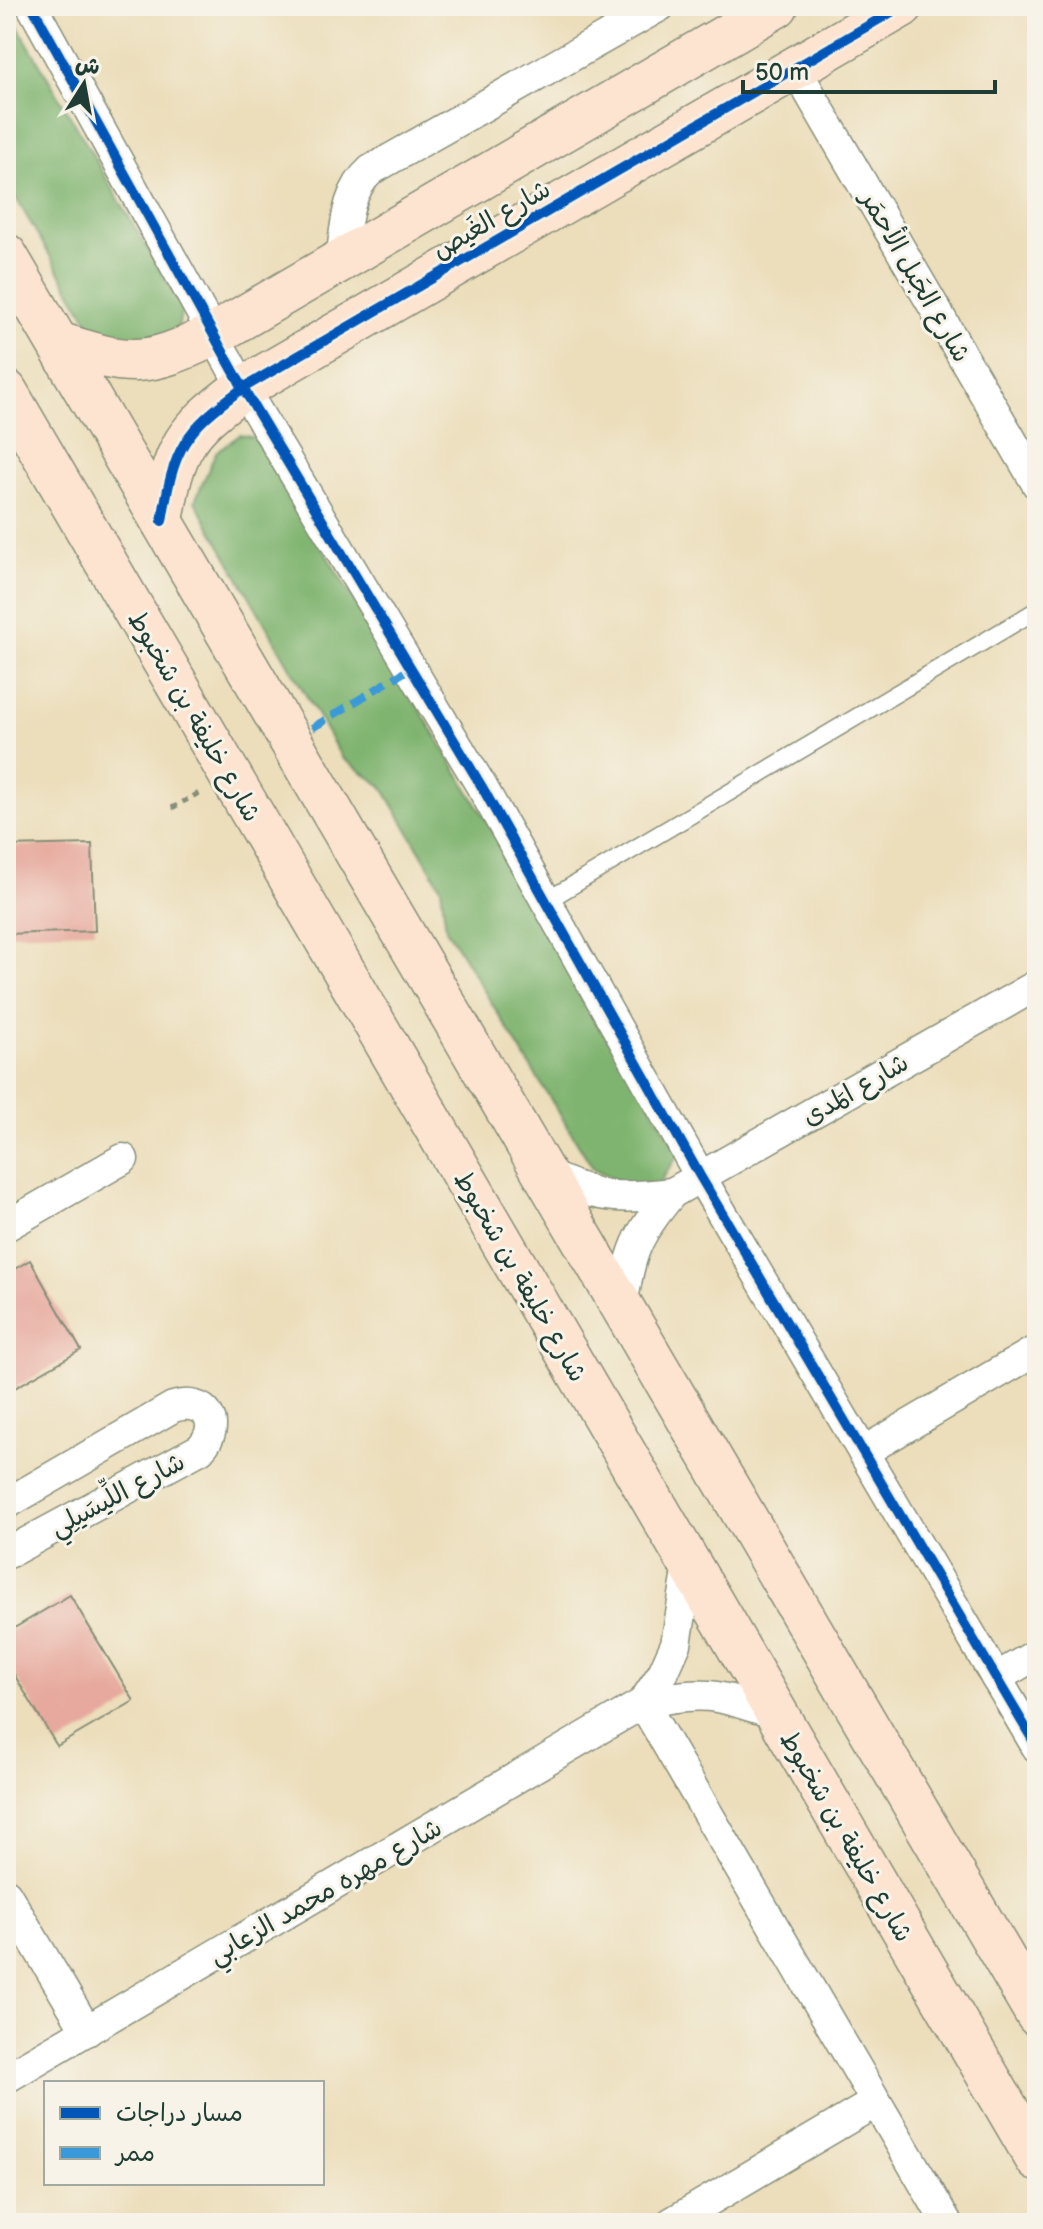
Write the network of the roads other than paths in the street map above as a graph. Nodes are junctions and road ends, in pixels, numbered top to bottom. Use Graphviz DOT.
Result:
graph roads {
  1 [pos="32,6"];
  2 [pos="660,6"];
  3 [pos="777,6"];
  4 [pos="902,6"];
  5 [pos="795,68"];
  6 [pos="6,255"];
  7 [pos="341,261"];
  8 [pos="213,335"];
  9 [pos="58,343"];
  10 [pos="243,388"];
  11 [pos="6,391"];
  12 [pos="1037,484"];
  13 [pos="162,521"];
  14 [pos="1037,610"];
  15 [pos="546,901"];
  16 [pos="1037,985"];
  17 [pos="123,1159"];
  18 [pos="543,1173"];
  19 [pos="700,1176"];
  20 [pos="672,1193"];
  21 [pos="6,1226"];
  22 [pos="622,1307"];
  23 [pos="1037,1350"];
  24 [pos="863,1452"];
  25 [pos="6,1504"];
  26 [pos="6,1554"];
  27 [pos="689,1566"];
  28 [pos="1037,1654"];
  29 [pos="996,1678"];
  30 [pos="643,1703"];
  31 [pos="775,1714"];
  32 [pos="1037,1747"];
  33 [pos="7,1897"];
  34 [pos="1024,1973"];
  35 [pos="1037,2015"];
  36 [pos="87,2031"];
  37 [pos="6,2078"];
  38 [pos="876,2102"];
  39 [pos="1037,2160"];
  40 [pos="671,2223"];
  41 [pos="947,2223"];
  1 -- 8 [label="street"];
  2 -- 7 [label="street"];
  3 -- 7 [label="main road, شارع الغَيص"];
  4 -- 5 [label="main road, شارع الغَيص"];
  5 -- 10 [label="main road, شارع الغَيص"];
  5 -- 12 [label="street, شارع الجَبل الأحمَر"];
  6 -- 9 [label="main road"];
  7 -- 8 [label="main road, شارع الغَيص"];
  8 -- 9 [label="main road, شارع الغَيص"];
  8 -- 10 [label="street"];
  9 -- 13 [label="main road"];
  10 -- 13 [label="main road, شارع الغَيص"];
  10 -- 15 [label="street"];
  11 -- 27 [label="main road, شارع خليفة بن شخبوط"];
  13 -- 18 [label="main road"];
  14 -- 15 [label="lane"];
  15 -- 19 [label="street"];
  16 -- 19 [label="street, شارع المَدى"];
  17 -- 21 [label="street"];
  18 -- 20 [label="street, شارع المَدى"];
  18 -- 22 [label="main road"];
  19 -- 20 [label="street, شارع المَدى"];
  19 -- 24 [label="street"];
  20 -- 22 [label="street, شارع المَدى"];
  22 -- 34 [label="main road"];
  23 -- 24 [label="street"];
  24 -- 29 [label="street"];
  25 -- 26 [label="street, شارع اللِّيسَيلِي"];
  27 -- 30 [label="street, شارع مهره محمد الزعابي"];
  27 -- 31 [label="main road, شارع خليفة بن شخبوط"];
  28 -- 29 [label="street"];
  29 -- 32 [label="street"];
  30 -- 31 [label="street, شارع مهره محمد الزعابي"];
  30 -- 36 [label="street, شارع مهره محمد الزعابي"];
  30 -- 38 [label="street"];
  31 -- 39 [label="main road, شارع خليفة بن شخبوط"];
  33 -- 36 [label="street"];
  34 -- 35 [label="main road"];
  36 -- 37 [label="street, شارع مهره محمد الزعابي"];
  38 -- 40 [label="street"];
  38 -- 41 [label="street"];
}
